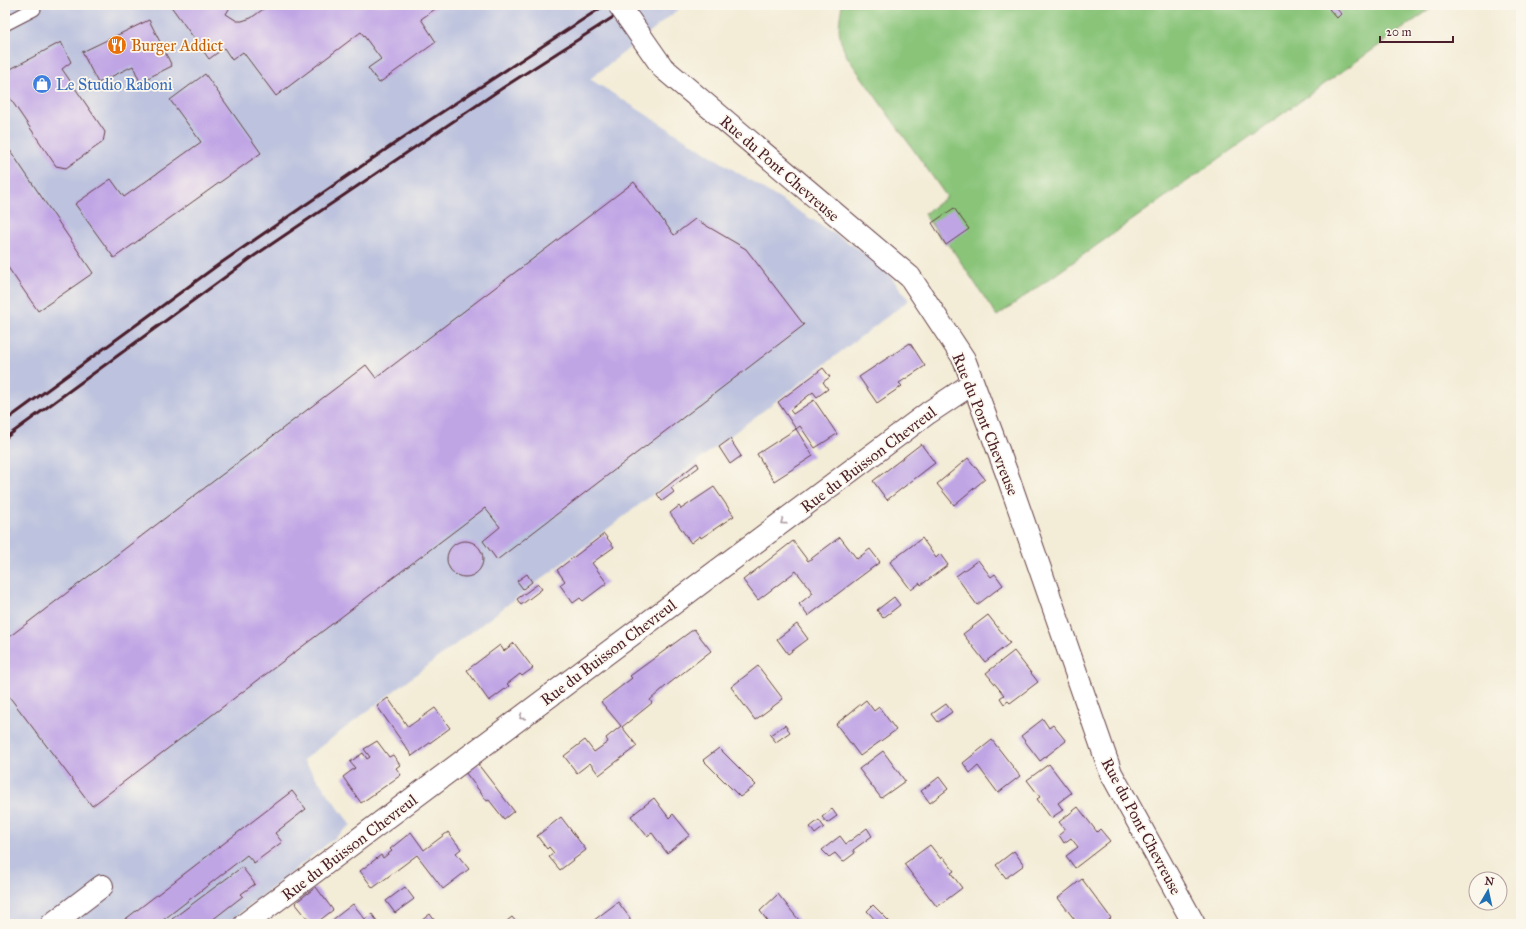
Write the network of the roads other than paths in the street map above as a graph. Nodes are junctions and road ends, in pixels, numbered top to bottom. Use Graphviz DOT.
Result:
graph roads {
  1 [pos="619,5"];
  2 [pos="34,9"];
  3 [pos="5,24"];
  4 [pos="973,384"];
  5 [pos="102,886"];
  6 [pos="52,924"];
  7 [pos="245,924"];
  8 [pos="1194,924"];
  1 -- 4 [label="street, Rue du Pont Chevreuse, bridge"];
  2 -- 3 [label="lane"];
  4 -- 7 [label="street, Rue du Buisson Chevreul, one-way"];
  4 -- 8 [label="street, Rue du Pont Chevreuse"];
  5 -- 6 [label="street"];
}
